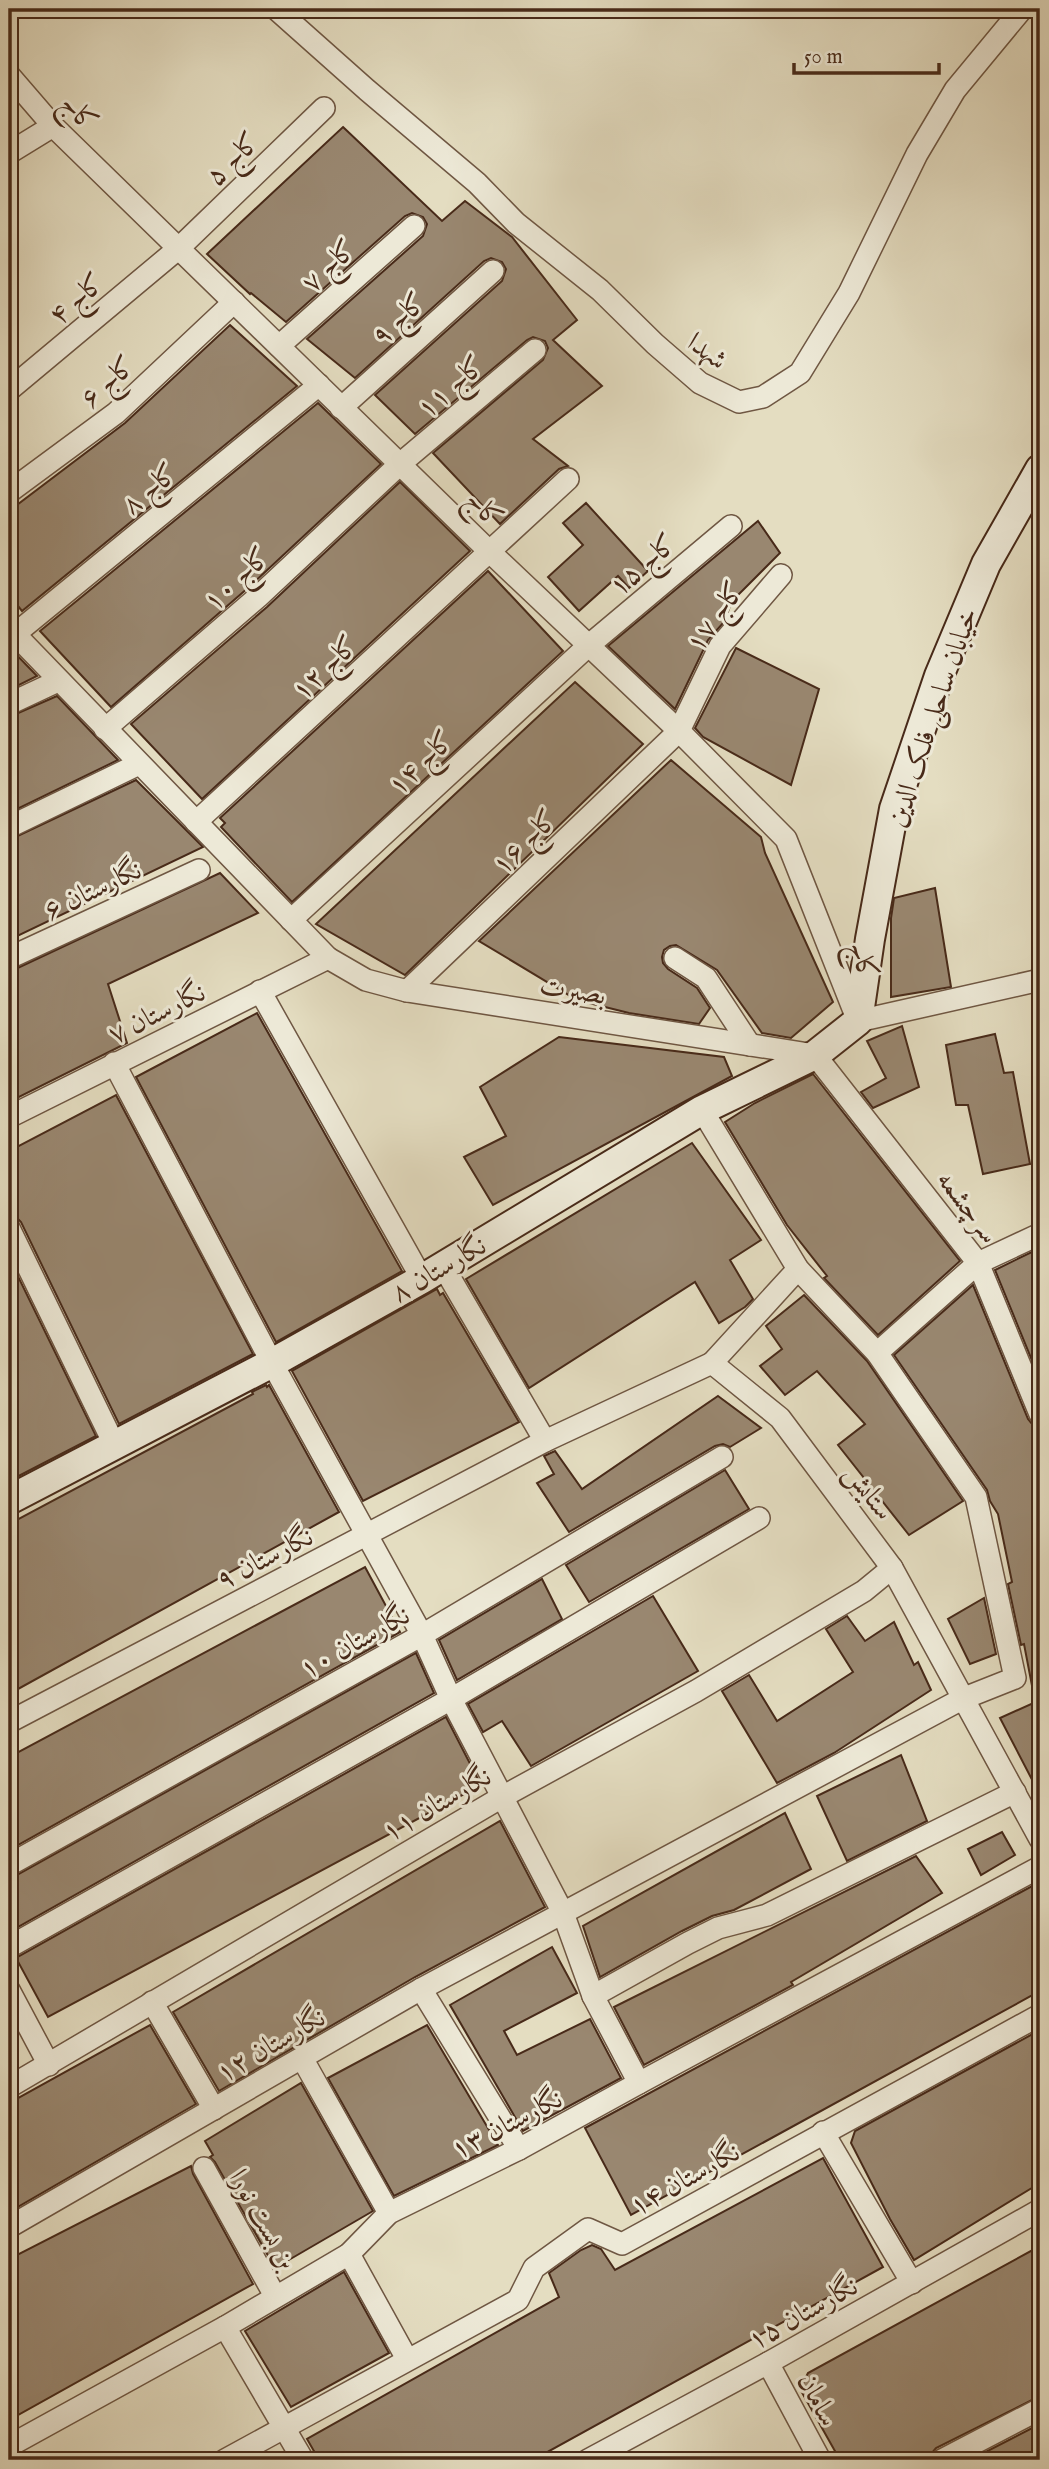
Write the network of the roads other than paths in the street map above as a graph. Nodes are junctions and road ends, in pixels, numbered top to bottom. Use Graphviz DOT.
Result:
graph roads {
  1 [pos="276,9"];
  2 [pos="1022,9"];
  3 [pos="9,75"];
  4 [pos="324,108"];
  5 [pos="53,126"];
  6 [pos="9,153"];
  7 [pos="414,226"];
  8 [pos="178,248"];
  9 [pos="494,271"];
  10 [pos="234,302"];
  11 [pos="279,346"];
  12 [pos="535,350"];
  13 [pos="319,386"];
  14 [pos="9,390"];
  15 [pos="341,408"];
  16 [pos="400,464"];
  17 [pos="1040,470"];
  18 [pos="568,479"];
  19 [pos="9,492"];
  20 [pos="731,526"];
  21 [pos="490,552"];
  22 [pos="781,575"];
  23 [pos="12,631"];
  24 [pos="588,646"];
  25 [pos="58,681"];
  26 [pos="9,704"];
  27 [pos="105,729"];
  28 [pos="679,731"];
  29 [pos="139,764"];
  30 [pos="196,822"];
  31 [pos="9,827"];
  32 [pos="199,870"];
  33 [pos="291,920"];
  34 [pos="9,958"];
  35 [pos="328,958"];
  36 [pos="675,958"];
  37 [pos="1040,980"];
  38 [pos="260,991"];
  39 [pos="407,991"];
  40 [pos="858,1021"];
  41 [pos="750,1045"];
  42 [pos="815,1055"];
  43 [pos="114,1063"];
  44 [pos="702,1110"];
  45 [pos="9,1117"];
  46 [pos="9,1228"];
  47 [pos="1040,1234"];
  48 [pos="978,1263"];
  49 [pos="798,1269"];
  50 [pos="432,1272"];
  51 [pos="877,1353"];
  52 [pos="272,1363"];
  53 [pos="712,1363"];
  54 [pos="1040,1414"];
  55 [pos="545,1441"];
  56 [pos="114,1444"];
  57 [pos="722,1457"];
  58 [pos="9,1500"];
  59 [pos="760,1518"];
  60 [pos="366,1536"];
  61 [pos="892,1568"];
  62 [pos="422,1635"];
  63 [pos="451,1699"];
  64 [pos="962,1699"];
  65 [pos="9,1722"];
  66 [pos="1015,1793"];
  67 [pos="502,1797"];
  68 [pos="1040,1839"];
  69 [pos="9,1865"];
  70 [pos="1040,1867"];
  71 [pos="563,1913"];
  72 [pos="9,1947"];
  73 [pos="421,1989"];
  74 [pos="9,1990"];
  75 [pos="593,1997"];
  76 [pos="152,2002"];
  77 [pos="1040,2015"];
  78 [pos="302,2058"];
  79 [pos="49,2065"];
  80 [pos="639,2083"];
  81 [pos="9,2087"];
  82 [pos="214,2109"];
  83 [pos="824,2132"];
  84 [pos="519,2149"];
  85 [pos="204,2168"];
  86 [pos="1040,2210"];
  87 [pos="389,2213"];
  88 [pos="9,2227"];
  89 [pos="349,2253"];
  90 [pos="912,2283"];
  91 [pos="275,2296"];
  92 [pos="225,2327"];
  93 [pos="407,2359"];
  94 [pos="768,2363"];
  95 [pos="1040,2409"];
  96 [pos="285,2428"];
  97 [pos="9,2446"];
  98 [pos="225,2460"];
  99 [pos="303,2460"];
  100 [pos="588,2460"];
  101 [pos="820,2460"];
  102 [pos="942,2460"];
  1 -- 2 [label="street, شهدا"];
  3 -- 5 [label="street, کاج"];
  4 -- 8 [label="street, کاج ۵"];
  5 -- 6 [label="street"];
  5 -- 8 [label="street, کاج"];
  7 -- 11 [label="street, کاج ۷"];
  8 -- 10 [label="street, کاج"];
  8 -- 14 [label="street, کاج ۴"];
  9 -- 15 [label="street, کاج ۹"];
  10 -- 11 [label="street, کاج"];
  10 -- 19 [label="street, کاج ۶"];
  11 -- 13 [label="street, کاج"];
  12 -- 16 [label="street, کاج ۱۱"];
  13 -- 15 [label="street, کاج"];
  13 -- 23 [label="street, کاج ۸"];
  15 -- 16 [label="street, کاج"];
  16 -- 21 [label="street, کاج"];
  16 -- 27 [label="street, کاج ۱۰"];
  17 -- 40 [label="street, خیابان ساحلی فلک الدین"];
  18 -- 21 [label="street, کاج ۱۲"];
  20 -- 24 [label="street, کاج ۱۵"];
  21 -- 24 [label="street, کاج"];
  21 -- 30 [label="street, کاج ۱۲"];
  22 -- 28 [label="street, کاج ۱۷"];
  23 -- 25 [label="street, بصیرت"];
  24 -- 28 [label="street, کاج"];
  24 -- 33 [label="street, کاج ۱۴"];
  25 -- 26 [label="street"];
  25 -- 27 [label="street, بصیرت"];
  27 -- 29 [label="street, بصیرت"];
  28 -- 39 [label="street, کاج ۱۶"];
  28 -- 40 [label="street, کاج"];
  29 -- 30 [label="street, بصیرت"];
  29 -- 31 [label="street"];
  30 -- 33 [label="street, بصیرت"];
  32 -- 34 [label="street, نگارستان ۶"];
  33 -- 35 [label="street, بصیرت"];
  35 -- 38 [label="street, نگارستان ۷"];
  35 -- 39 [label="street, بصیرت"];
  36 -- 41 [label="street"];
  37 -- 40 [label="street"];
  38 -- 43 [label="street, نگارستان ۷"];
  38 -- 50 [label="street"];
  39 -- 41 [label="street, بصیرت"];
  40 -- 42 [label="street, نگارستان ۸"];
  41 -- 42 [label="street, بصیرت"];
  42 -- 44 [label="street, نگارستان ۸"];
  42 -- 48 [label="street, سرچشمه"];
  43 -- 45 [label="street, نگارستان ۷"];
  43 -- 52 [label="street"];
  44 -- 49 [label="street"];
  44 -- 50 [label="street, نگارستان ۸"];
  46 -- 56 [label="street"];
  47 -- 48 [label="street"];
  48 -- 51 [label="street"];
  48 -- 54 [label="street, سرچشمه"];
  49 -- 51 [label="street"];
  49 -- 53 [label="street"];
  50 -- 52 [label="street, نگارستان ۸"];
  50 -- 55 [label="street"];
  51 -- 64 [label="street, نگارستان ۱۲"];
  52 -- 56 [label="street, نگارستان ۸"];
  52 -- 60 [label="street"];
  53 -- 55 [label="street"];
  53 -- 61 [label="street, ستایش"];
  55 -- 60 [label="street, نگارستان ۹"];
  56 -- 58 [label="street, نگارستان ۸"];
  57 -- 62 [label="street, نگارستان ۱۰"];
  59 -- 63 [label="street"];
  60 -- 62 [label="street"];
  60 -- 65 [label="street, نگارستان ۹"];
  61 -- 64 [label="street, ستایش"];
  61 -- 67 [label="street, نگارستان ۱۱"];
  62 -- 63 [label="street"];
  62 -- 69 [label="street, نگارستان ۱۰"];
  63 -- 67 [label="street"];
  63 -- 72 [label="street"];
  64 -- 66 [label="street, ستایش"];
  64 -- 71 [label="street, نگارستان ۱۲"];
  66 -- 68 [label="street, ستایش"];
  66 -- 75 [label="street"];
  67 -- 71 [label="street"];
  67 -- 76 [label="street, نگارستان ۱۱"];
  70 -- 80 [label="street, نگارستان ۱۳"];
  71 -- 73 [label="street, نگارستان ۱۲"];
  71 -- 75 [label="street"];
  73 -- 78 [label="street, نگارستان ۱۲"];
  73 -- 84 [label="street"];
  74 -- 79 [label="street"];
  75 -- 80 [label="street"];
  76 -- 79 [label="street, نگارستان ۱۱"];
  76 -- 82 [label="street"];
  77 -- 83 [label="street, نگارستان ۱۴"];
  78 -- 82 [label="street, نگارستان ۱۲"];
  78 -- 87 [label="street"];
  79 -- 81 [label="street, نگارستان ۱۱"];
  80 -- 84 [label="street, نگارستان ۱۳"];
  82 -- 88 [label="street, نگارستان ۱۲"];
  83 -- 90 [label="street"];
  83 -- 93 [label="street, نگارستان ۱۴"];
  84 -- 87 [label="street, نگارستان ۱۳"];
  85 -- 91 [label="street, بن بست نورا"];
  86 -- 90 [label="street, نگارستان ۱۵"];
  87 -- 89 [label="street, نگارستان ۱۳"];
  89 -- 91 [label="street, نگارستان ۱۳"];
  89 -- 93 [label="street"];
  90 -- 94 [label="street, نگارستان ۱۵"];
  91 -- 92 [label="street, نگارستان ۱۳"];
  92 -- 96 [label="street"];
  92 -- 97 [label="street, نگارستان ۱۳"];
  93 -- 96 [label="street, نگارستان ۱۴"];
  94 -- 100 [label="street, نگارستان ۱۵"];
  94 -- 101 [label="street, سامان"];
  95 -- 102 [label="street"];
  96 -- 98 [label="street, نگارستان ۱۴"];
  96 -- 99 [label="street"];
}
